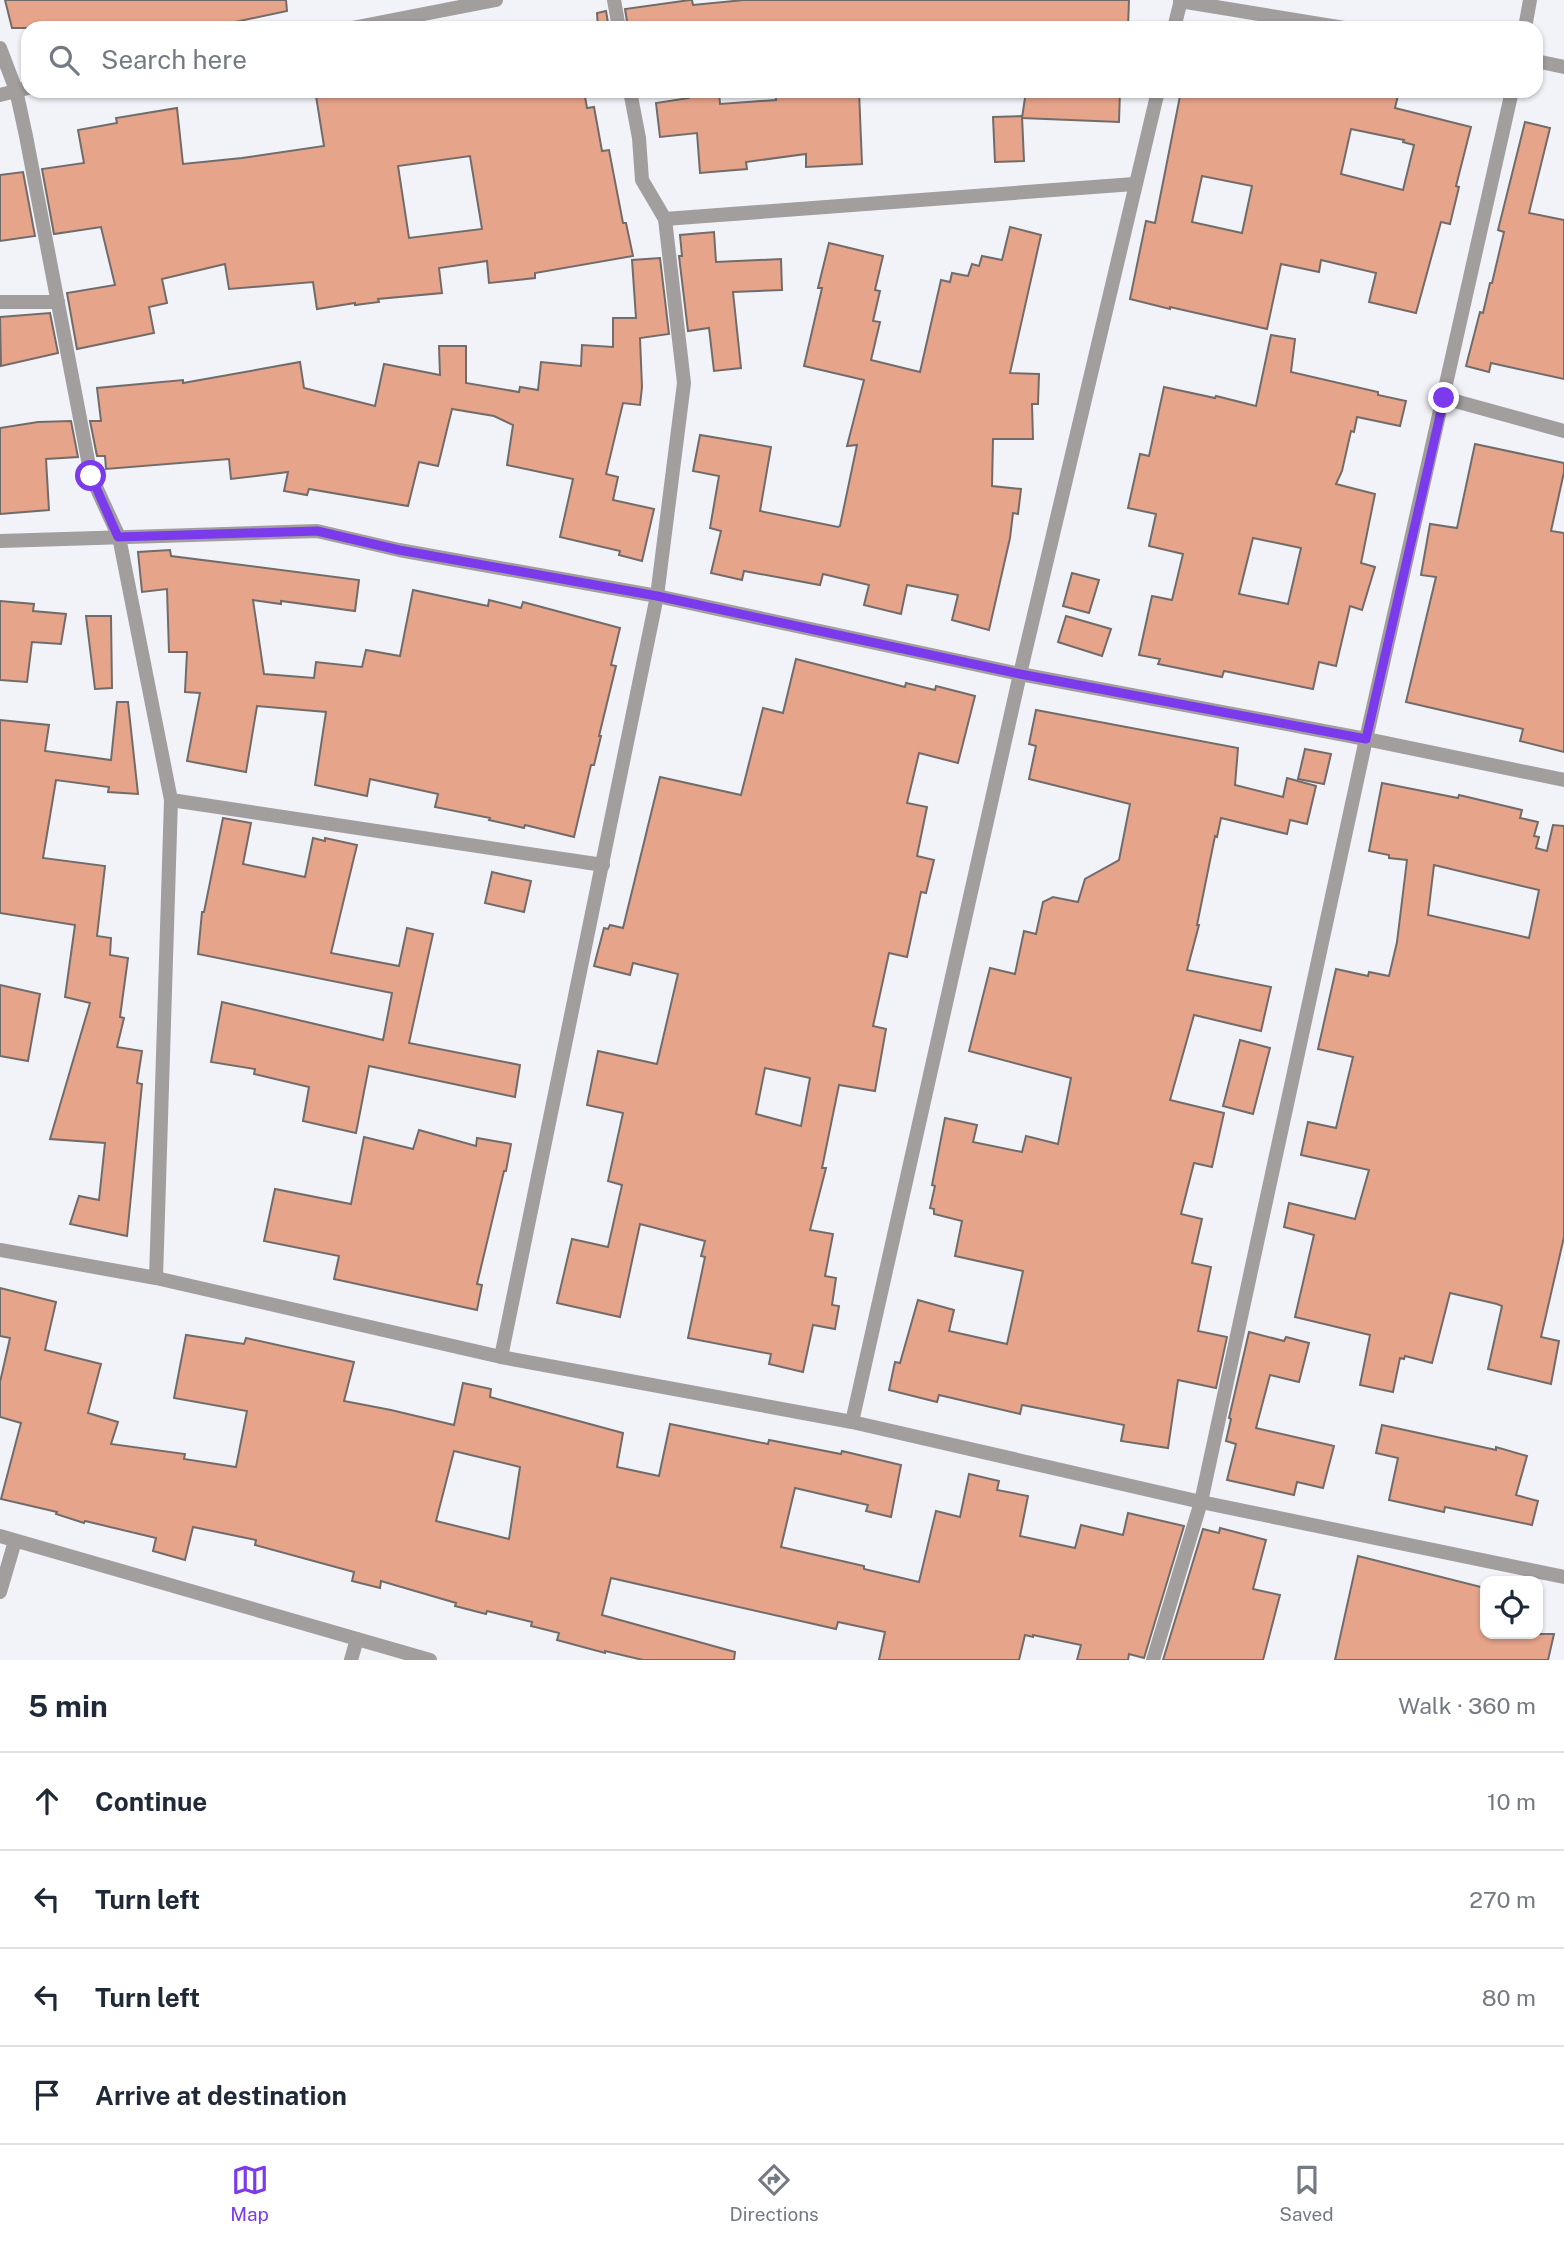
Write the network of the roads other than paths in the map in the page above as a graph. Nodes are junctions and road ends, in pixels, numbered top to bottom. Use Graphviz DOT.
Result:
graph roads {
  1 [pos="496,0"];
  2 [pos="614,0"];
  3 [pos="1530,0"];
  4 [pos="1180,1"];
  5 [pos="388,21"];
  6 [pos="618,21"];
  7 [pos="1176,21"];
  8 [pos="1301,21"];
  9 [pos="1526,21"];
  10 [pos="0,48"];
  11 [pos="1543,62"];
  12 [pos="1564,67"];
  13 [pos="21,87"];
  14 [pos="21,89"];
  15 [pos="0,95"];
  16 [pos="24,98"];
  17 [pos="632,98"];
  18 [pos="1156,98"];
  19 [pos="1510,98"];
  20 [pos="1134,184"];
  21 [pos="665,219"];
  22 [pos="0,302"];
  23 [pos="58,302"];
  24 [pos="1444,398"];
  25 [pos="1564,431"];
  26 [pos="118,537"];
  27 [pos="0,541"];
  28 [pos="657,596"];
  29 [pos="1020,674"];
  30 [pos="1366,739"];
  31 [pos="1564,780"];
  32 [pos="171,800"];
  33 [pos="603,865"];
  34 [pos="0,1250"];
  35 [pos="156,1278"];
  36 [pos="501,1357"];
  37 [pos="852,1422"];
  38 [pos="1201,1502"];
  39 [pos="0,1536"];
  40 [pos="15,1541"];
  41 [pos="1564,1577"];
  42 [pos="0,1592"];
  43 [pos="358,1639"];
  44 [pos="351,1660"];
  45 [pos="430,1660"];
  46 [pos="1153,1660"];
  1 -- 5 [label="street"];
  2 -- 6 [label="street"];
  3 -- 9 [label="street"];
  4 -- 7 [label="street"];
  4 -- 8 [label="street"];
  10 -- 13 [label="street"];
  11 -- 12 [label="street"];
  14 -- 15 [label="street"];
  16 -- 23 [label="street"];
  17 -- 21 [label="street"];
  18 -- 20 [label="street"];
  19 -- 24 [label="street"];
  20 -- 21 [label="street"];
  20 -- 29 [label="street"];
  21 -- 28 [label="street"];
  22 -- 23 [label="street"];
  23 -- 26 [label="street"];
  24 -- 25 [label="street"];
  24 -- 30 [label="street"];
  26 -- 27 [label="street"];
  26 -- 28 [label="street"];
  26 -- 32 [label="street"];
  28 -- 29 [label="street"];
  28 -- 33 [label="street"];
  29 -- 30 [label="street"];
  29 -- 37 [label="street"];
  30 -- 31 [label="street"];
  30 -- 38 [label="street"];
  32 -- 33 [label="street"];
  32 -- 35 [label="street"];
  33 -- 36 [label="street"];
  34 -- 35 [label="street"];
  35 -- 36 [label="street"];
  36 -- 37 [label="street"];
  37 -- 38 [label="street"];
  38 -- 41 [label="street"];
  38 -- 46 [label="street"];
  39 -- 40 [label="street"];
  40 -- 42 [label="street"];
  40 -- 43 [label="street"];
  43 -- 44 [label="street"];
  43 -- 45 [label="street"];
}
